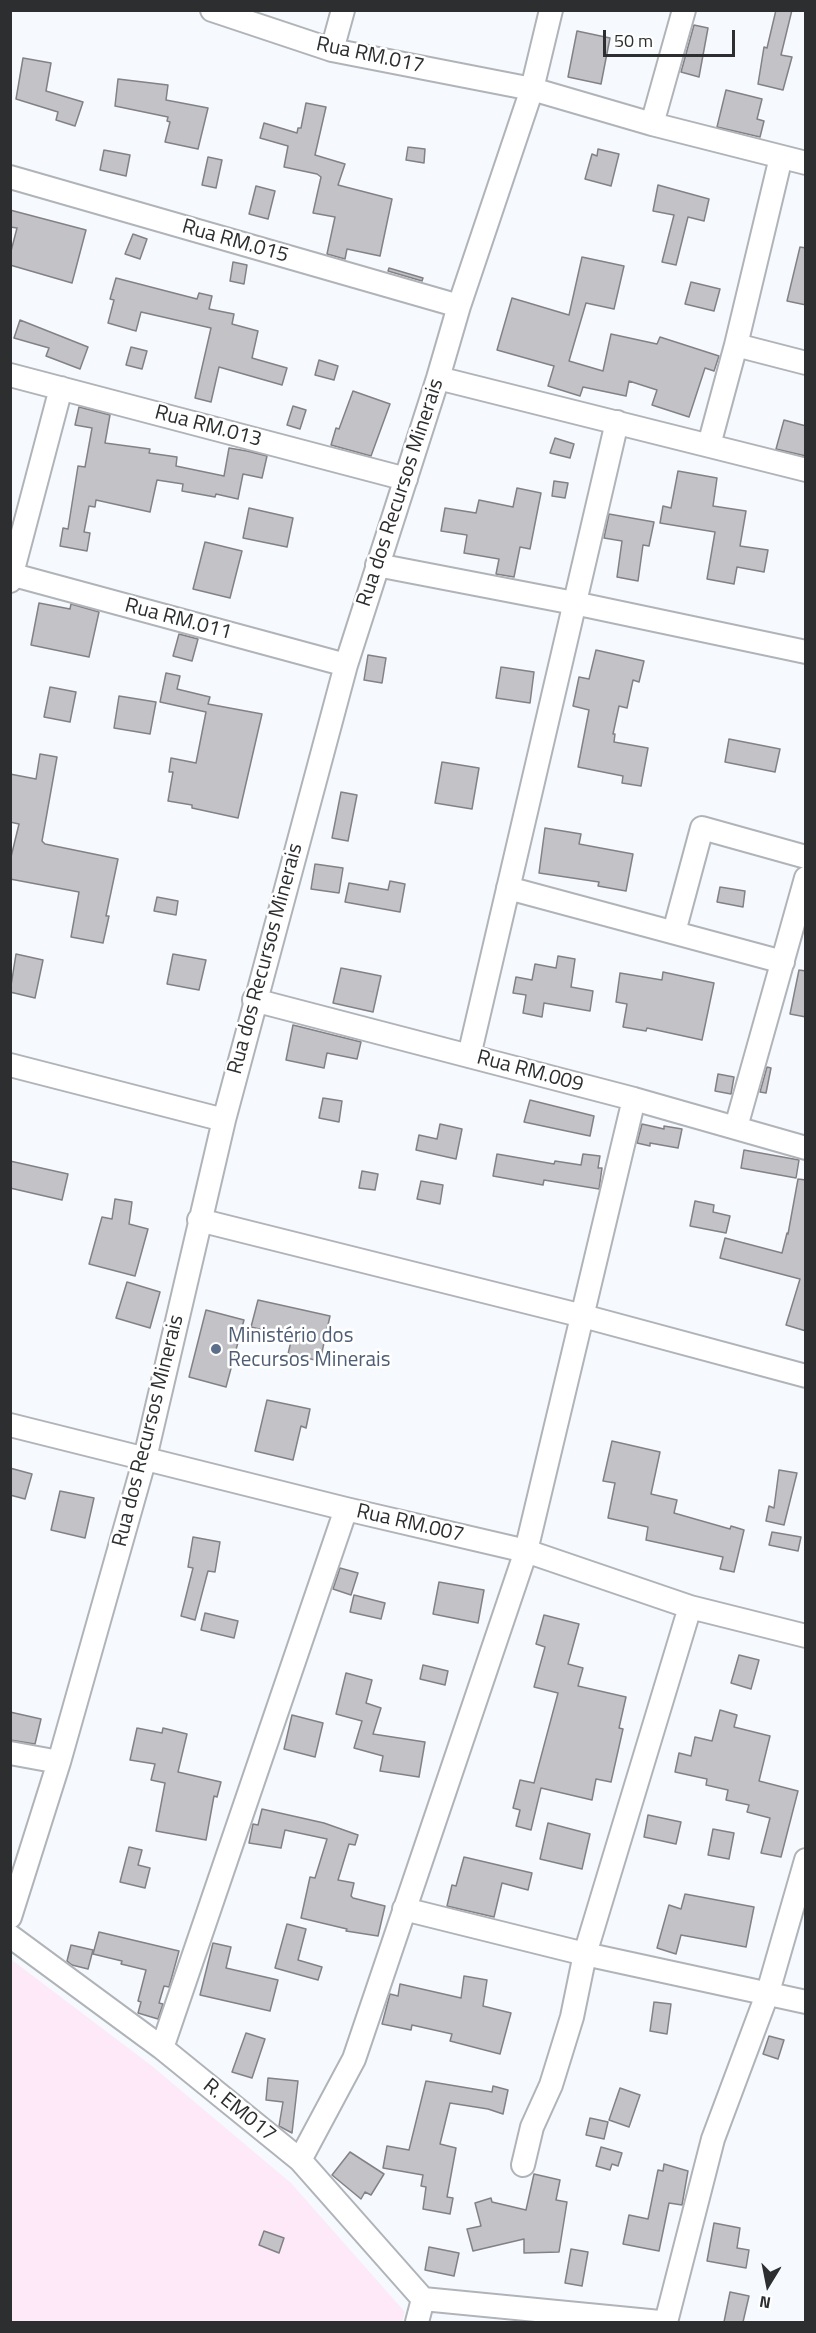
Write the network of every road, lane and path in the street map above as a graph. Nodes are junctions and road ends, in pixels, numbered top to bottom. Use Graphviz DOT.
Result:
graph roads {
  1 [pos="212,10"];
  2 [pos="343,10"];
  3 [pos="551,10"];
  4 [pos="684,10"];
  5 [pos="332,50"];
  6 [pos="532,89"];
  7 [pos="652,124"];
  8 [pos="781,157"];
  9 [pos="806,163"];
  10 [pos="10,177"];
  11 [pos="459,306"];
  12 [pos="736,345"];
  13 [pos="806,363"];
  14 [pos="10,375"];
  15 [pos="438,378"];
  16 [pos="61,388"];
  17 [pos="617,422"];
  18 [pos="709,445"];
  19 [pos="806,470"];
  20 [pos="406,479"];
  21 [pos="377,566"];
  22 [pos="11,576"];
  23 [pos="574,603"];
  24 [pos="806,652"];
  25 [pos="346,665"];
  26 [pos="806,857"];
  27 [pos="806,878"];
  28 [pos="508,888"];
  29 [pos="674,932"];
  30 [pos="783,962"];
  31 [pos="254,1000"];
  32 [pos="470,1056"];
  33 [pos="10,1065"];
  34 [pos="634,1099"];
  35 [pos="224,1120"];
  36 [pos="736,1127"];
  37 [pos="806,1148"];
  38 [pos="199,1220"];
  39 [pos="583,1316"];
  40 [pos="806,1376"];
  41 [pos="10,1425"];
  42 [pos="145,1458"];
  43 [pos="346,1509"];
  44 [pos="526,1551"];
  45 [pos="690,1606"];
  46 [pos="806,1636"];
  47 [pos="10,1753"];
  48 [pos="59,1762"];
  49 [pos="806,1860"];
  50 [pos="404,1909"];
  51 [pos="10,1917"];
  52 [pos="10,1936"];
  53 [pos="585,1954"];
  54 [pos="768,1992"];
  55 [pos="806,2002"];
  56 [pos="162,2048"];
  57 [pos="300,2160"];
  58 [pos="523,2165"];
  59 [pos="423,2299"];
  60 [pos="417,2322"];
  61 [pos="660,2322"];
  62 [pos="666,2322"];
  1 -- 5 [label="street, Rua RM.017"];
  2 -- 5 [label="street"];
  3 -- 6 [label="street, Rua dos Recursos Minerais"];
  4 -- 7 [label="street"];
  5 -- 6 [label="street, Rua RM.017"];
  6 -- 7 [label="street, Rua RM.017"];
  6 -- 11 [label="street, Rua dos Recursos Minerais"];
  7 -- 8 [label="street, Rua RM.017"];
  8 -- 9 [label="street, Rua RM.017"];
  8 -- 12 [label="street"];
  10 -- 11 [label="street, Rua RM.015"];
  11 -- 15 [label="street, Rua dos Recursos Minerais"];
  12 -- 13 [label="street"];
  12 -- 18 [label="street"];
  14 -- 16 [label="street, Rua RM.013"];
  15 -- 17 [label="street"];
  15 -- 20 [label="street, Rua dos Recursos Minerais"];
  16 -- 20 [label="street, Rua RM.013"];
  16 -- 22 [label="street"];
  17 -- 18 [label="street"];
  17 -- 23 [label="street"];
  18 -- 19 [label="street"];
  20 -- 21 [label="street, Rua dos Recursos Minerais"];
  21 -- 23 [label="street"];
  21 -- 25 [label="street, Rua dos Recursos Minerais"];
  22 -- 25 [label="street, Rua RM.011"];
  23 -- 24 [label="street"];
  23 -- 28 [label="street"];
  25 -- 31 [label="street, Rua dos Recursos Minerais"];
  26 -- 29 [label="street"];
  27 -- 30 [label="street"];
  28 -- 29 [label="street"];
  28 -- 32 [label="street"];
  29 -- 30 [label="street"];
  30 -- 36 [label="street"];
  31 -- 32 [label="street, Rua RM.009"];
  31 -- 35 [label="street, Rua dos Recursos Minerais"];
  32 -- 34 [label="street, Rua RM.009"];
  33 -- 35 [label="street"];
  34 -- 36 [label="street, Rua RM.009"];
  34 -- 39 [label="street"];
  35 -- 38 [label="street, Rua dos Recursos Minerais"];
  36 -- 37 [label="street, Rua RM.009"];
  38 -- 39 [label="street"];
  38 -- 42 [label="street, Rua dos Recursos Minerais"];
  39 -- 40 [label="street"];
  39 -- 44 [label="street"];
  41 -- 42 [label="street, Rua RM.007"];
  42 -- 43 [label="street, Rua RM.007"];
  42 -- 48 [label="street, Rua dos Recursos Minerais"];
  43 -- 44 [label="street, Rua RM.007"];
  43 -- 56 [label="street"];
  44 -- 45 [label="street, Rua RM.007"];
  44 -- 50 [label="street"];
  45 -- 46 [label="street, Rua RM.007"];
  45 -- 53 [label="street"];
  47 -- 48 [label="street"];
  48 -- 51 [label="street, Rua dos Recursos Minerais"];
  49 -- 54 [label="street"];
  50 -- 53 [label="street"];
  50 -- 57 [label="street"];
  52 -- 56 [label="street, R. EM017"];
  53 -- 54 [label="street"];
  53 -- 58 [label="street"];
  54 -- 55 [label="street"];
  54 -- 62 [label="street"];
  56 -- 57 [label="street, R. EM017"];
  57 -- 59 [label="street, R. EM017"];
  59 -- 60 [label="street"];
  59 -- 61 [label="street"];
}
